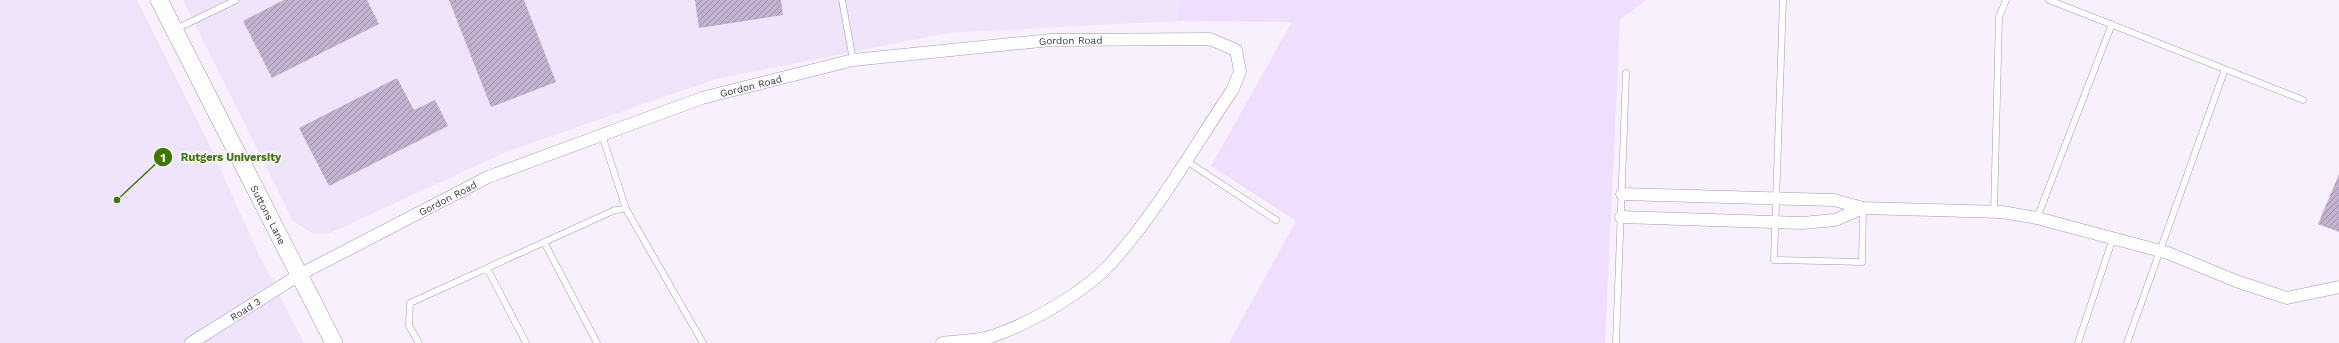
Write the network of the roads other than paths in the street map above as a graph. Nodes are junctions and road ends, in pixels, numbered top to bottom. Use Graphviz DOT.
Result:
graph roads {
  1 [pos="159,0"];
  2 [pos="236,0"];
  3 [pos="842,0"];
  4 [pos="1783,0"];
  5 [pos="2006,0"];
  6 [pos="2049,0"];
  7 [pos="2112,24"];
  8 [pos="174,30"];
  9 [pos="853,60"];
  10 [pos="2225,69"];
  11 [pos="1626,73"];
  12 [pos="2303,100"];
  13 [pos="602,135"];
  14 [pos="1185,160"];
  15 [pos="1622,194"];
  16 [pos="1775,198"];
  17 [pos="1863,208"];
  18 [pos="626,210"];
  19 [pos="1994,212"];
  20 [pos="1621,218"];
  21 [pos="2037,218"];
  22 [pos="1276,220"];
  23 [pos="1775,222"];
  24 [pos="2113,238"];
  25 [pos="544,242"];
  26 [pos="2160,251"];
  27 [pos="487,268"];
  28 [pos="299,275"];
  29 [pos="2339,287"];
  30 [pos="191,343"];
  31 [pos="334,343"];
  32 [pos="419,343"];
  33 [pos="526,343"];
  34 [pos="597,343"];
  35 [pos="703,343"];
  36 [pos="942,343"];
  37 [pos="1616,343"];
  38 [pos="2078,343"];
  39 [pos="2127,343"];
  1 -- 8 [label="street, Suttons Lane"];
  2 -- 8 [label="lane"];
  3 -- 9 [label="lane"];
  4 -- 16 [label="lane"];
  5 -- 19 [label="lane"];
  6 -- 7 [label="lane"];
  7 -- 10 [label="lane"];
  7 -- 21 [label="lane"];
  8 -- 28 [label="street, Suttons Lane"];
  9 -- 13 [label="street, Gordon Road"];
  9 -- 14 [label="street, Gordon Road"];
  10 -- 12 [label="lane"];
  10 -- 26 [label="lane"];
  11 -- 15 [label="lane"];
  13 -- 18 [label="lane"];
  13 -- 28 [label="street, Gordon Road"];
  14 -- 22 [label="lane"];
  14 -- 36 [label="street"];
  15 -- 16 [label="street"];
  15 -- 20 [label="lane"];
  16 -- 17 [label="street"];
  16 -- 23 [label="lane"];
  17 -- 19 [label="street"];
  17 -- 23 [label="street"];
  17 -- 23 [label="lane"];
  18 -- 25 [label="lane"];
  18 -- 35 [label="lane"];
  19 -- 21 [label="street"];
  20 -- 23 [label="street"];
  20 -- 37 [label="lane"];
  21 -- 24 [label="street"];
  24 -- 26 [label="street"];
  24 -- 38 [label="lane"];
  25 -- 27 [label="lane"];
  25 -- 34 [label="lane"];
  26 -- 29 [label="street"];
  26 -- 39 [label="lane"];
  27 -- 32 [label="lane"];
  27 -- 33 [label="lane"];
  28 -- 30 [label="street, Road 3"];
  28 -- 31 [label="street, Suttons Lane"];
}
